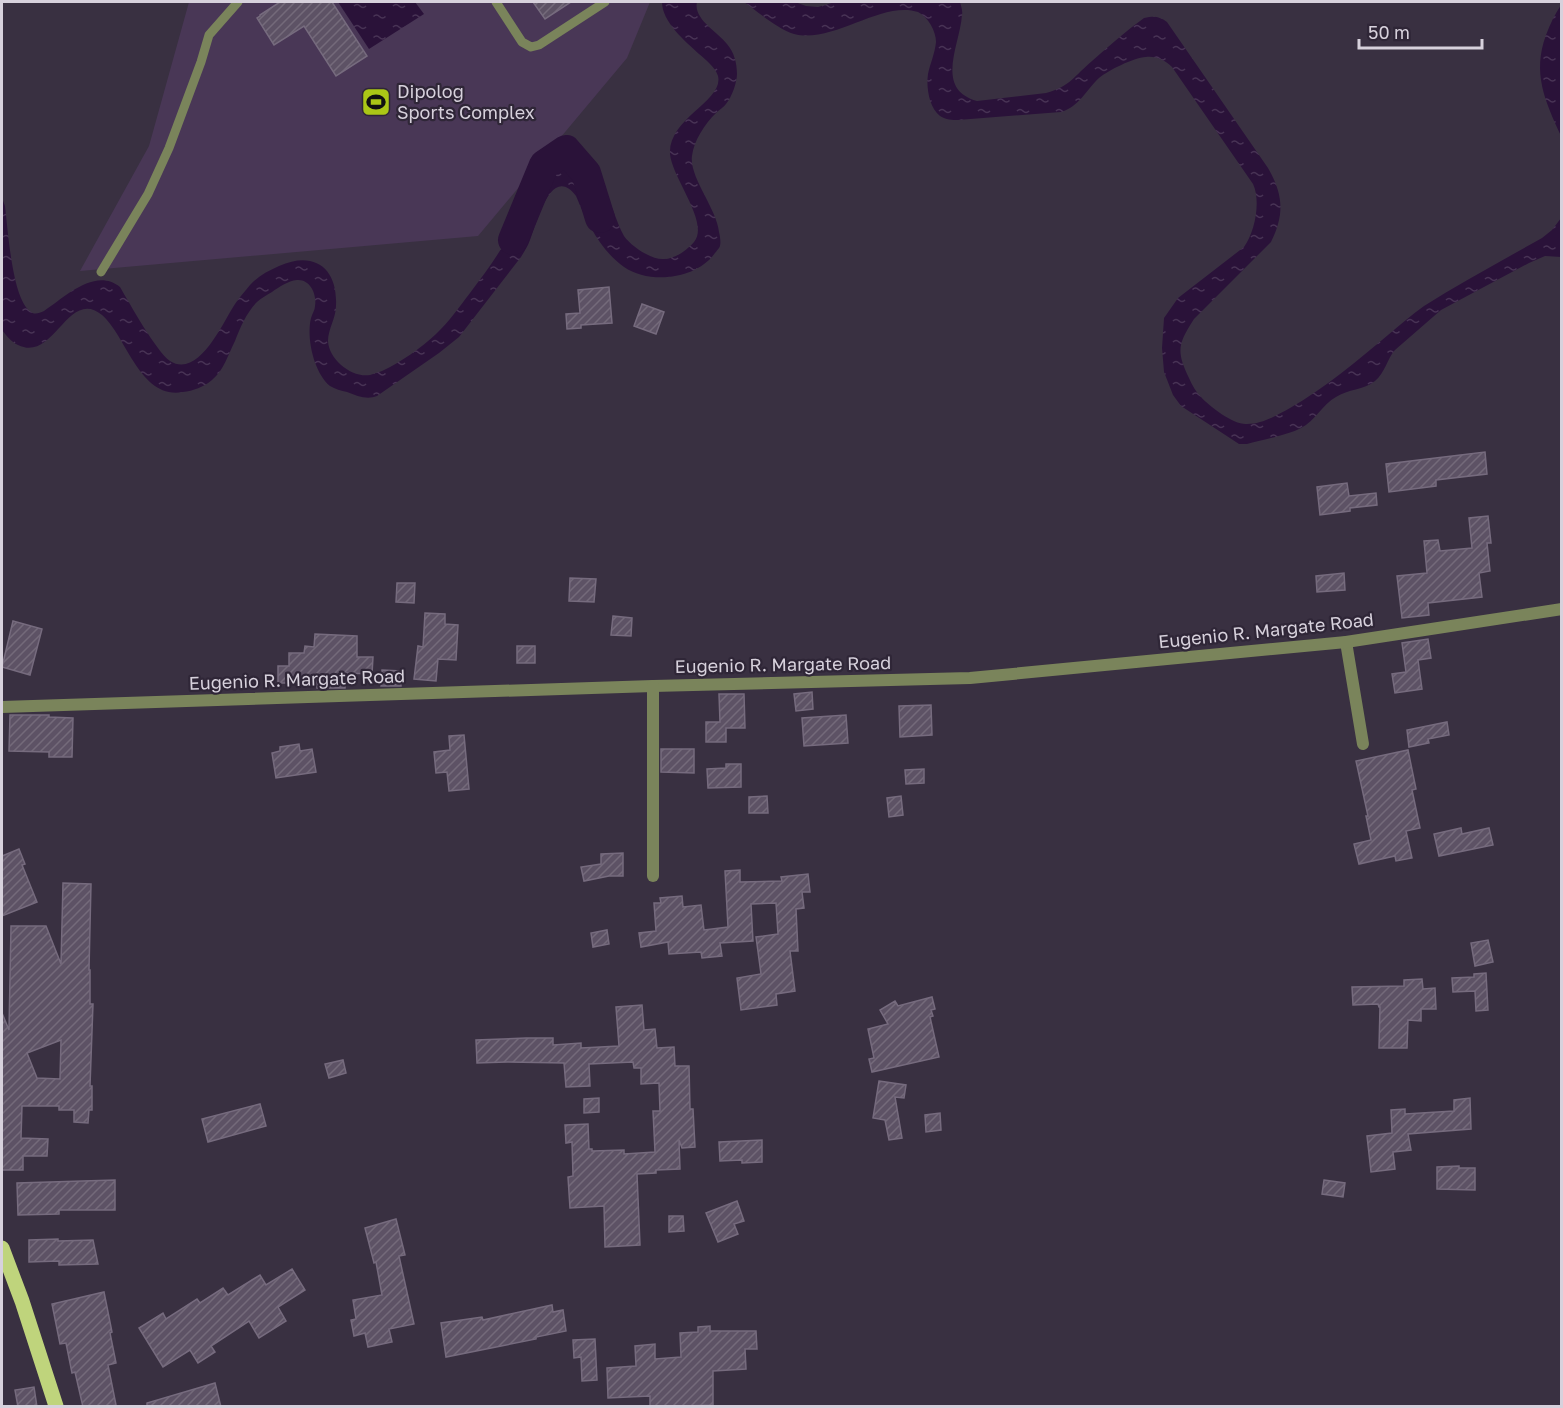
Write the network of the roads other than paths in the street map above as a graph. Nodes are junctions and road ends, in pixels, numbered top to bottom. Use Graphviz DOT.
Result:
graph roads {
  1 [pos="238,2"];
  2 [pos="496,2"];
  3 [pos="605,2"];
  4 [pos="101,272"];
  5 [pos="1562,609"];
  6 [pos="1346,642"];
  7 [pos="653,686"];
  8 [pos="2,707"];
  9 [pos="1363,744"];
  10 [pos="652,876"];
  11 [pos="2,1248"];
  12 [pos="56,1407"];
  1 -- 4 [label="lane"];
  2 -- 3 [label="lane"];
  5 -- 6 [label="street, Eugenio R. Margate Road"];
  6 -- 7 [label="street, Eugenio R. Margate Road"];
  6 -- 9 [label="street"];
  7 -- 8 [label="street, Eugenio R. Margate Road"];
  7 -- 10 [label="street"];
  11 -- 12 [label="main road"];
}
